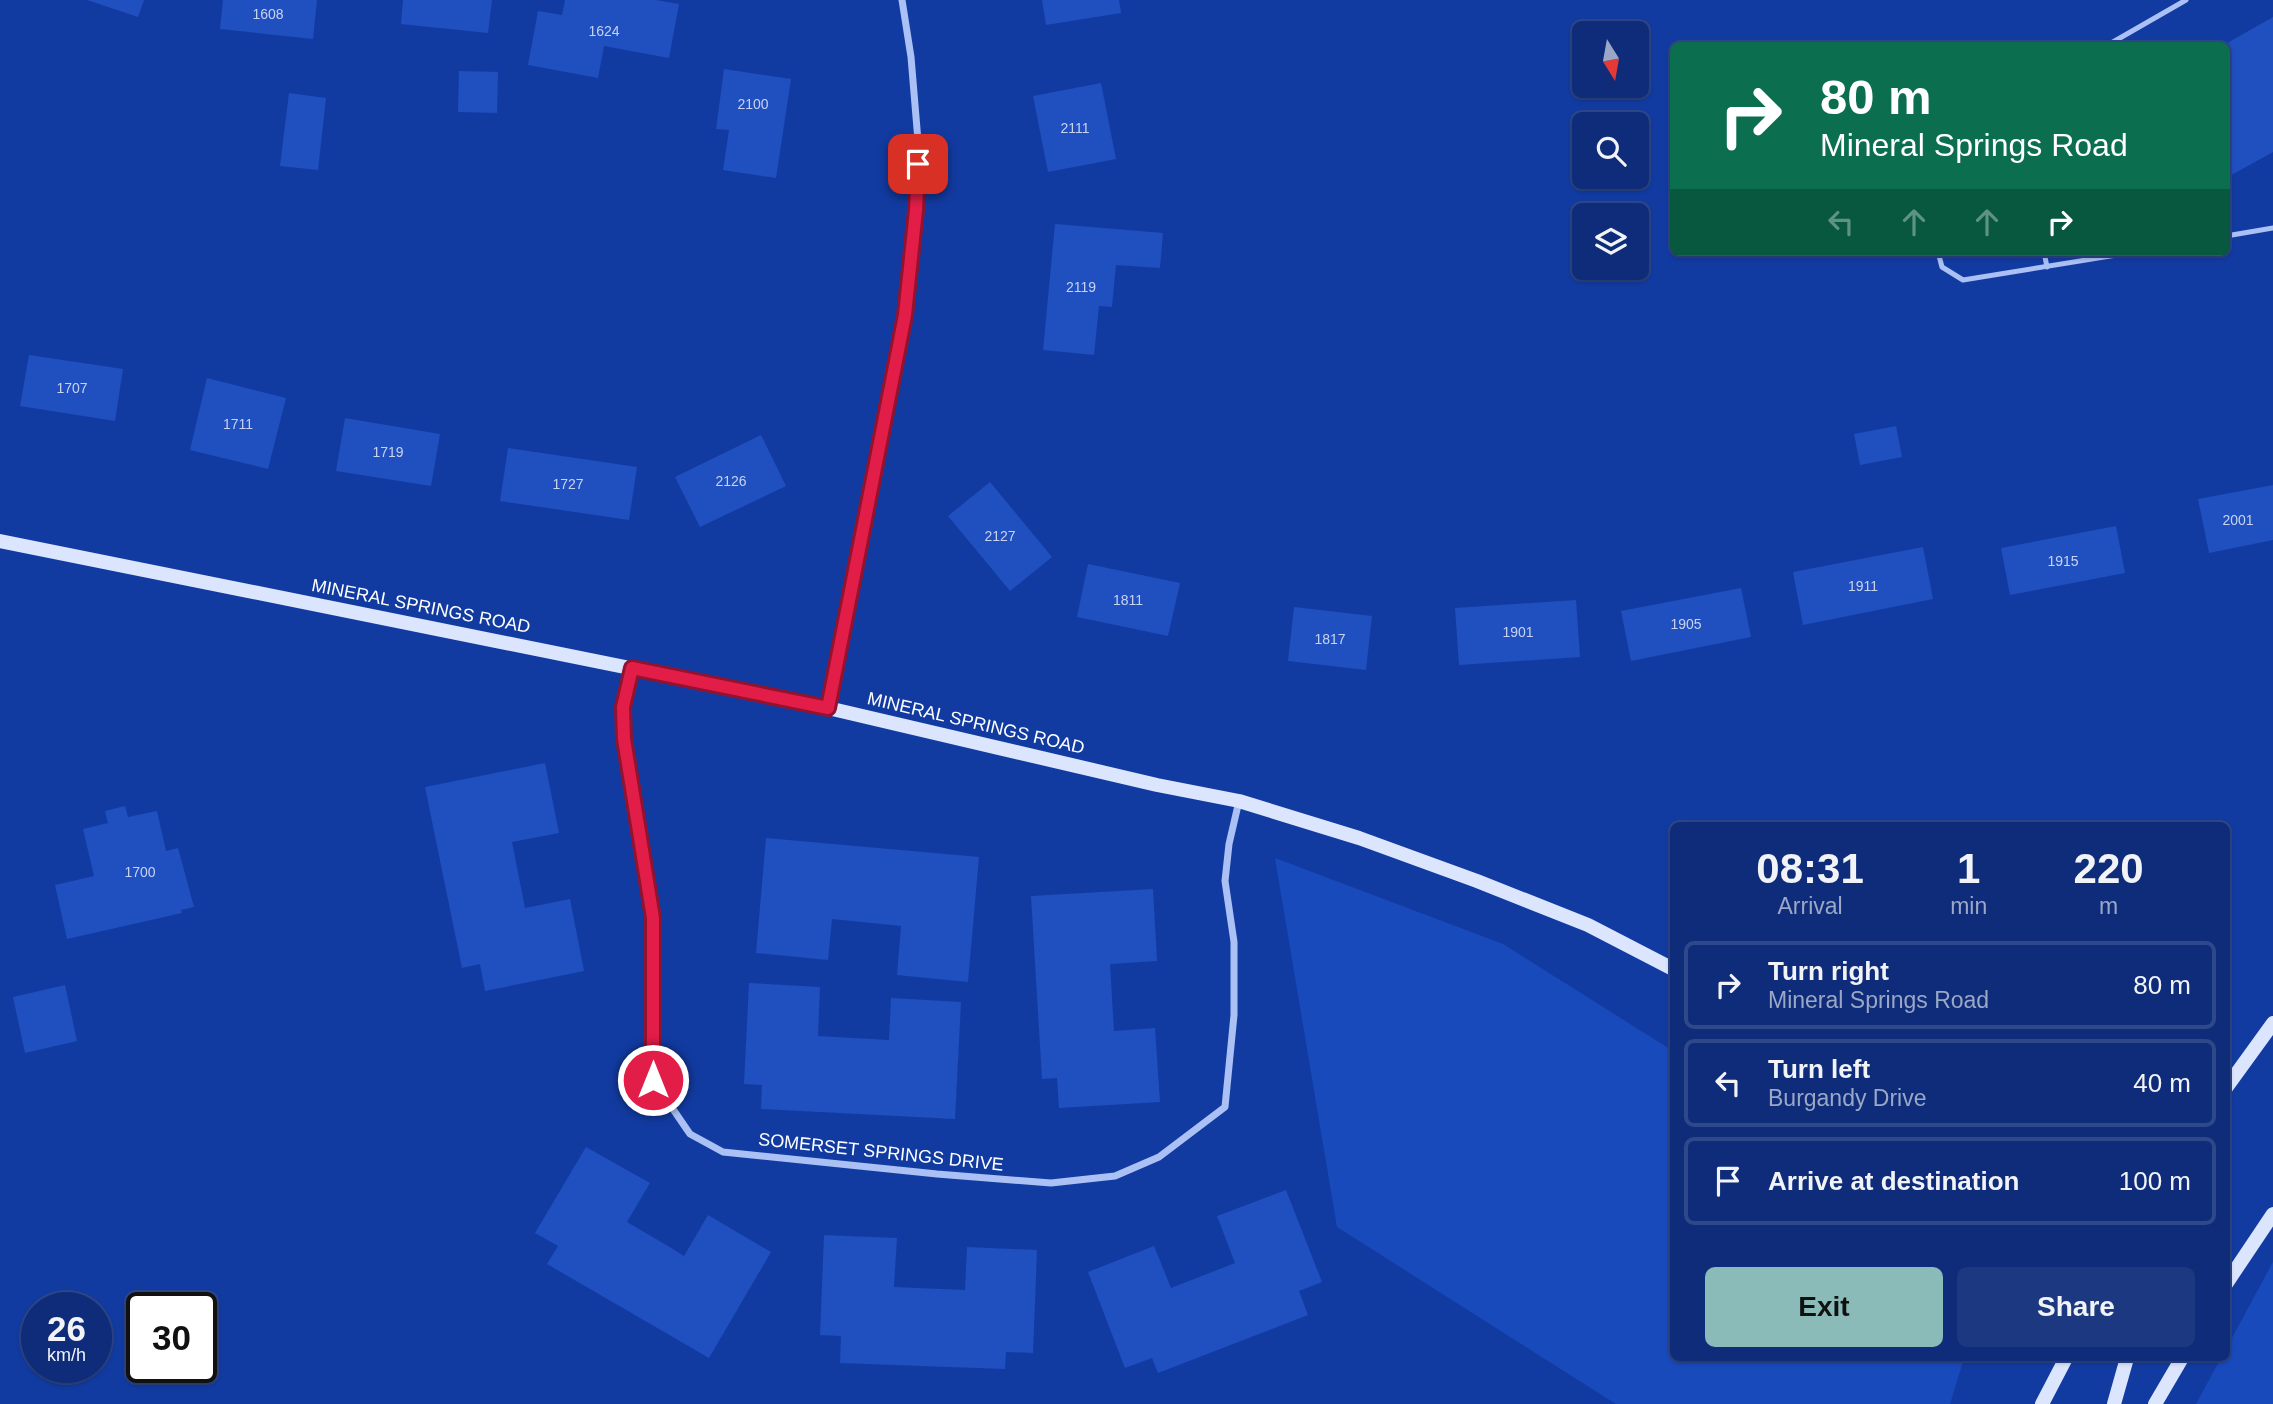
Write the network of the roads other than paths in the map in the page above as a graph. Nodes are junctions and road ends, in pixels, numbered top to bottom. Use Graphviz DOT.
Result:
graph roads {
  1 [pos="902,0"];
  2 [pos="2186,0"];
  3 [pos="2113,42"];
  4 [pos="2273,228"];
  5 [pos="2230,235"];
  6 [pos="1939,256"];
  7 [pos="2045,256"];
  8 [pos="2112,256"];
  9 [pos="2047,267"];
  10 [pos="0,541"];
  11 [pos="632,668"];
  12 [pos="828,708"];
  13 [pos="1239,802"];
  14 [pos="1670,967"];
  15 [pos="2273,1023"];
  16 [pos="2230,1082"];
  17 [pos="2273,1214"];
  18 [pos="2230,1278"];
  19 [pos="2064,1361"];
  20 [pos="2126,1361"];
  21 [pos="2180,1361"];
  22 [pos="2042,1404"];
  23 [pos="2114,1404"];
  24 [pos="2155,1404"];
  1 -- 12 [label="street"];
  2 -- 3 [label="lane"];
  4 -- 5 [label="lane"];
  6 -- 9 [label="lane"];
  7 -- 9 [label="lane"];
  8 -- 9 [label="lane"];
  10 -- 11 [label="street, MINERAL SPRINGS ROAD"];
  11 -- 12 [label="street, MINERAL SPRINGS ROAD"];
  11 -- 13 [label="street, SOMERSET SPRINGS DRIVE"];
  12 -- 13 [label="street, MINERAL SPRINGS ROAD"];
  13 -- 14 [label="street, MINERAL SPRINGS ROAD"];
  15 -- 16 [label="street"];
  17 -- 18 [label="street"];
  19 -- 22 [label="street"];
  20 -- 23 [label="street"];
  21 -- 24 [label="street"];
}
